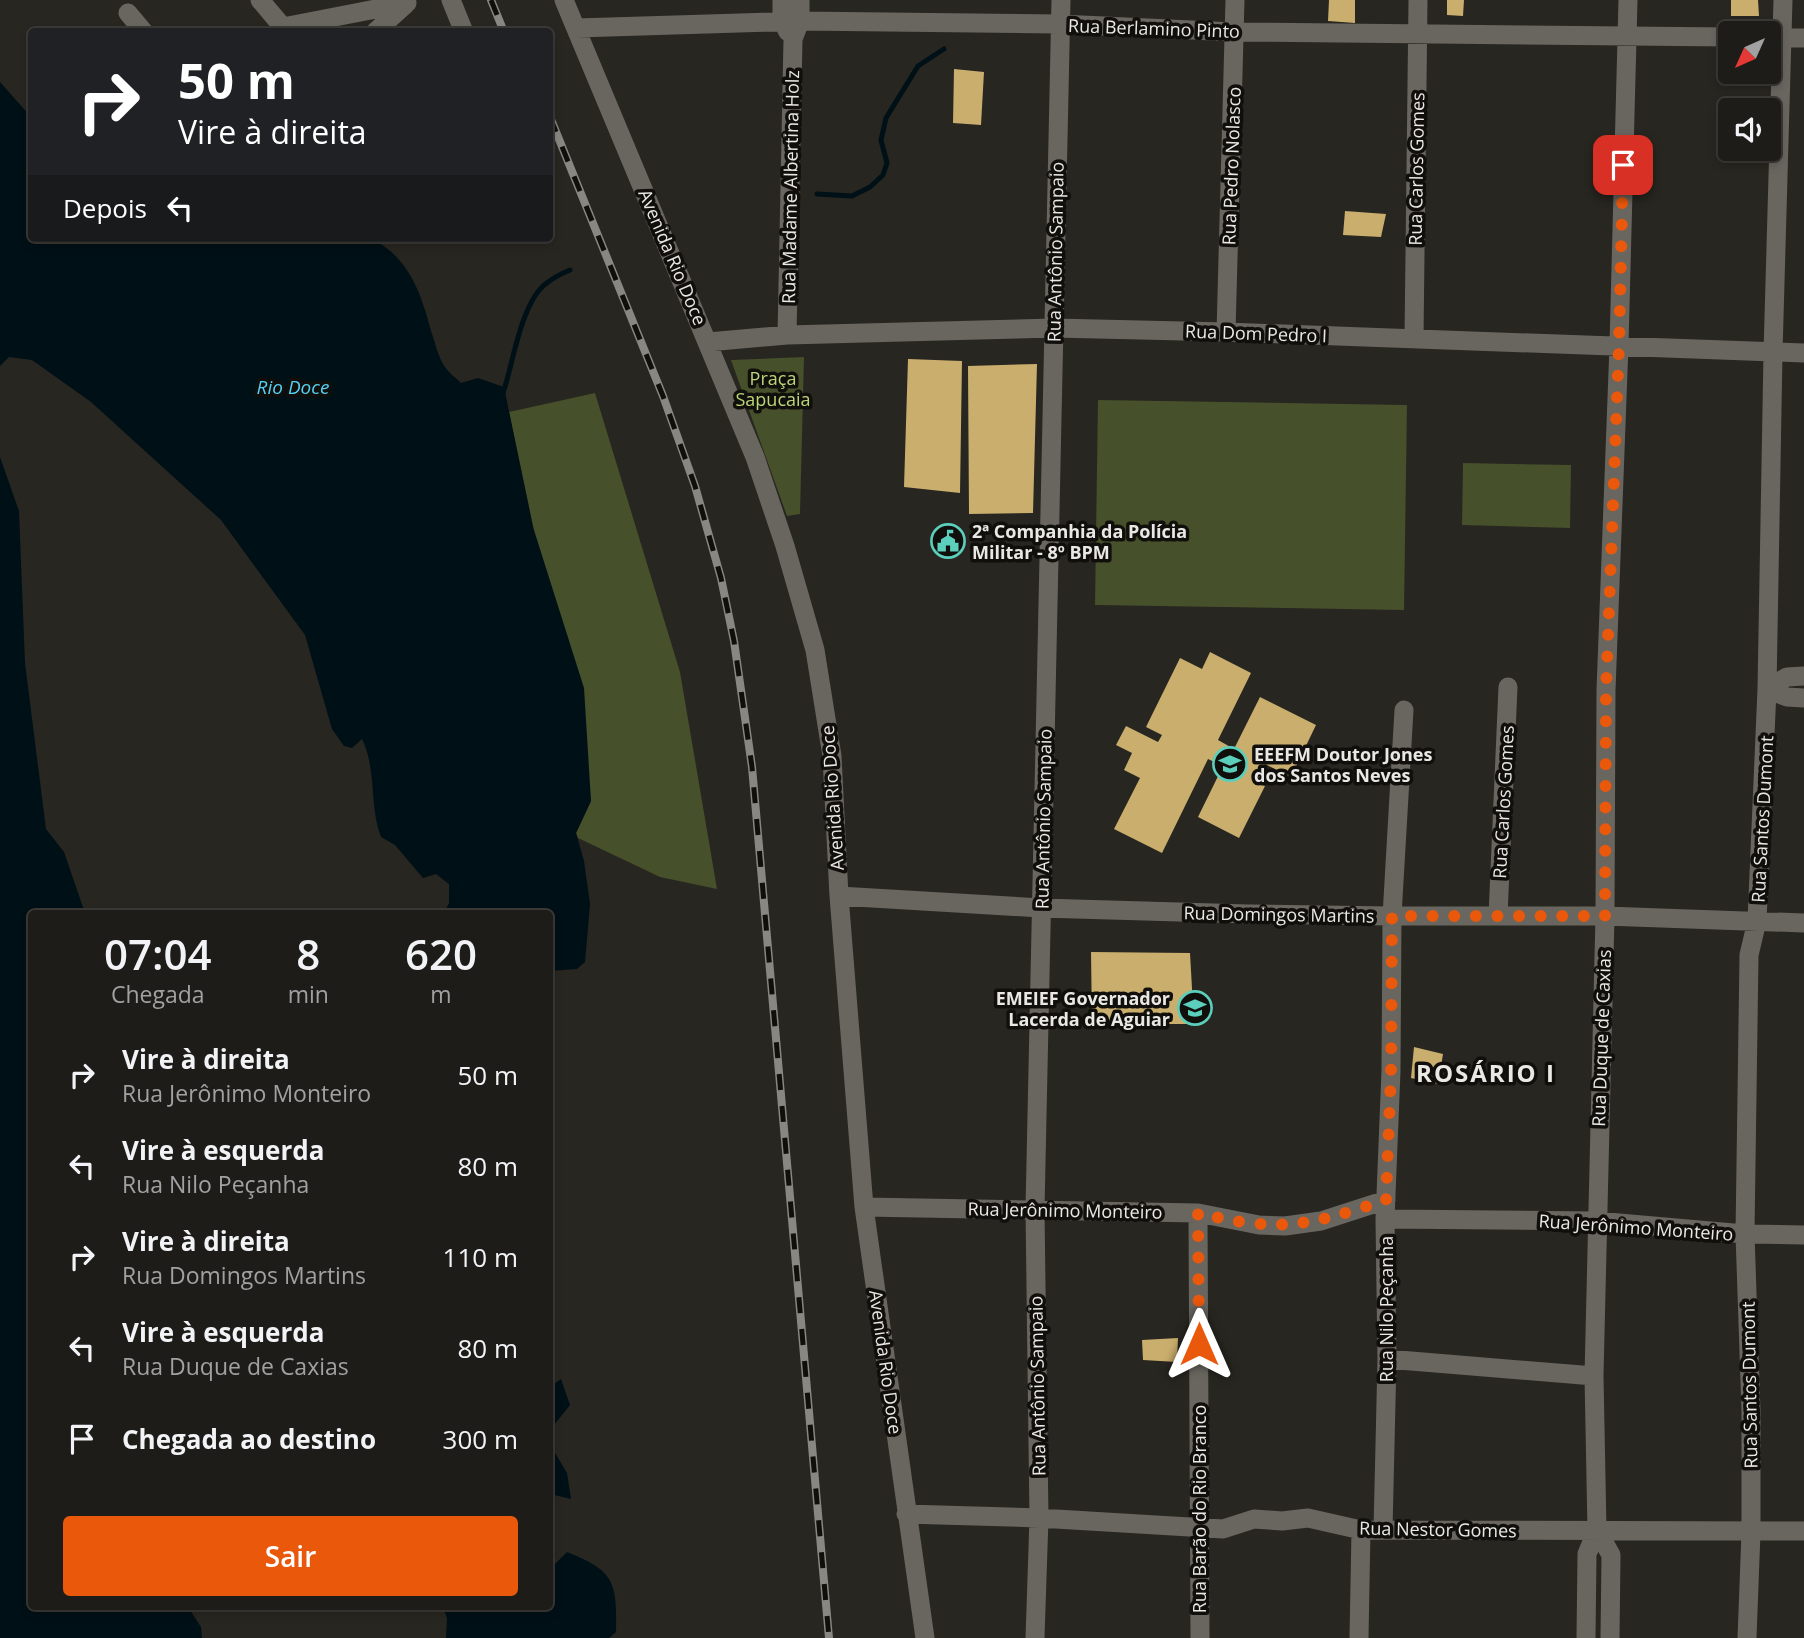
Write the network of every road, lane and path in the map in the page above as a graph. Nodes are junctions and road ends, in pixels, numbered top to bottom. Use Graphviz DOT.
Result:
graph roads {
  1 [pos="260,0"];
  2 [pos="451,0"];
  3 [pos="565,0"];
  4 [pos="782,0"];
  5 [pos="800,0"];
  6 [pos="1061,0"];
  7 [pos="1235,0"];
  8 [pos="1419,0"];
  9 [pos="1628,0"];
  10 [pos="1783,0"];
  11 [pos="411,2"];
  12 [pos="128,13"];
  13 [pos="791,21"];
  14 [pos="1779,21"];
  15 [pos="1060,24"];
  16 [pos="141,28"];
  17 [pos="284,28"];
  18 [pos="290,28"];
  19 [pos="380,28"];
  20 [pos="462,28"];
  21 [pos="577,28"];
  22 [pos="1235,32"];
  23 [pos="1417,35"];
  24 [pos="1626,37"];
  25 [pos="1718,37"];
  26 [pos="1782,38"];
  27 [pos="1804,38"];
  28 [pos="1776,84"];
  29 [pos="1054,328"];
  30 [pos="1227,332"];
  31 [pos="787,335"];
  32 [pos="1414,338"];
  33 [pos="708,342"];
  34 [pos="1619,345"];
  35 [pos="1773,353"];
  36 [pos="1804,353"];
  37 [pos="1804,677"];
  38 [pos="1508,687"];
  39 [pos="1767,689"];
  40 [pos="1804,698"];
  41 [pos="1404,710"];
  42 [pos="839,896"];
  43 [pos="1041,908"];
  44 [pos="1392,916"];
  45 [pos="1498,916"];
  46 [pos="1605,916"];
  47 [pos="1757,921"];
  48 [pos="1804,923"];
  49 [pos="864,1207"];
  50 [pos="1035,1209"];
  51 [pos="1385,1210"];
  52 [pos="1198,1213"];
  53 [pos="1596,1221"];
  54 [pos="1745,1234"];
  55 [pos="1804,1236"];
  56 [pos="1387,1359"];
  57 [pos="1594,1376"];
  58 [pos="906,1514"];
  59 [pos="1039,1518"];
  60 [pos="1199,1527"];
  61 [pos="1361,1530"];
  62 [pos="1383,1530"];
  63 [pos="1597,1531"];
  64 [pos="1804,1531"];
  65 [pos="1751,1532"];
  66 [pos="925,1638"];
  67 [pos="1035,1638"];
  68 [pos="1200,1638"];
  69 [pos="1359,1638"];
  70 [pos="1586,1638"];
  71 [pos="1610,1638"];
  72 [pos="1747,1638"];
  1 -- 17 [label="street"];
  2 -- 20 [label="street"];
  3 -- 21 [label="street, Avenida Rio Doce"];
  4 -- 13 [label="street, Rua Madame Albertina Holz"];
  5 -- 13 [label="street, Rua Madame Albertina Holz"];
  6 -- 15 [label="street, Rua Antônio Sampaio"];
  7 -- 22 [label="street, Rua Pedro Nolasco"];
  8 -- 23 [label="street, Rua Carlos Gomes"];
  9 -- 24 [label="street, Rua Duque de Caxias"];
  10 -- 14 [label="street, Rua Santos Dumont"];
  11 -- 18 [label="street"];
  11 -- 19 [label="street"];
  12 -- 16 [label="street"];
  13 -- 15 [label="street, Rua Berlamino Pinto"];
  13 -- 21 [label="street, Rua Berlamino Pinto"];
  13 -- 31 [label="street, Rua Madame Albertina Holz"];
  15 -- 22 [label="street, Rua Berlamino Pinto"];
  15 -- 29 [label="street, Rua Antônio Sampaio"];
  21 -- 33 [label="street, Avenida Rio Doce"];
  22 -- 23 [label="street, Rua Berlamino Pinto"];
  22 -- 30 [label="street, Rua Pedro Nolasco"];
  23 -- 24 [label="street, Rua Berlamino Pinto"];
  23 -- 32 [label="street, Rua Carlos Gomes"];
  24 -- 25 [label="street, Rua Berlamino Pinto"];
  24 -- 34 [label="street, Rua Duque de Caxias"];
  26 -- 27 [label="street"];
  28 -- 35 [label="street, Rua Santos Dumont"];
  29 -- 30 [label="street, Rua Dom Pedro I"];
  29 -- 31 [label="street, Rua Dom Pedro I"];
  29 -- 43 [label="street, Rua Antônio Sampaio"];
  30 -- 32 [label="street, Rua Dom Pedro I"];
  31 -- 33 [label="street, Rua Dom Pedro I"];
  32 -- 34 [label="street, Rua Dom Pedro I"];
  33 -- 42 [label="street, Avenida Rio Doce"];
  34 -- 35 [label="street, Rua Dom Pedro I"];
  34 -- 46 [label="street, Rua Duque de Caxias"];
  35 -- 36 [label="street, Rua Dom Pedro I"];
  35 -- 39 [label="street, Rua Santos Dumont"];
  37 -- 39 [label="street"];
  38 -- 45 [label="street, Rua Carlos Gomes"];
  39 -- 40 [label="street"];
  39 -- 47 [label="street, Rua Santos Dumont"];
  41 -- 44 [label="street, Rua Nilo Peçanha"];
  42 -- 43 [label="street, Rua Domingos Martins"];
  42 -- 49 [label="street, Avenida Rio Doce"];
  43 -- 44 [label="street, Rua Domingos Martins"];
  43 -- 50 [label="street, Rua Antônio Sampaio"];
  44 -- 45 [label="street, Rua Domingos Martins"];
  44 -- 51 [label="street, Rua Nilo Peçanha"];
  45 -- 46 [label="street, Rua Domingos Martins"];
  46 -- 47 [label="street, Rua Domingos Martins"];
  46 -- 53 [label="street, Rua Duque de Caxias"];
  47 -- 48 [label="street, Rua Domingos Martins"];
  47 -- 54 [label="street, Rua Santos Dumont"];
  49 -- 50 [label="street, Rua Jerônimo Monteiro"];
  49 -- 58 [label="street, Avenida Rio Doce"];
  50 -- 52 [label="street, Rua Jerônimo Monteiro"];
  50 -- 59 [label="street, Rua Antônio Sampaio"];
  51 -- 52 [label="street, Rua Jerônimo Monteiro"];
  51 -- 53 [label="street, Rua Jerônimo Monteiro"];
  51 -- 56 [label="street, Rua Nilo Peçanha"];
  52 -- 60 [label="street, Rua Barão do Rio Branco"];
  53 -- 54 [label="street, Rua Jerônimo Monteiro"];
  53 -- 57 [label="street, Rua Duque de Caxias"];
  54 -- 55 [label="street, Rua Jerônimo Monteiro"];
  54 -- 65 [label="street, Rua Santos Dumont"];
  56 -- 57 [label="street"];
  56 -- 62 [label="street, Rua Nilo Peçanha"];
  57 -- 63 [label="street, Rua Duque de Caxias"];
  58 -- 59 [label="street, Rua Nestor Gomes"];
  58 -- 66 [label="street, Avenida Rio Doce"];
  59 -- 60 [label="street, Rua Nestor Gomes"];
  59 -- 67 [label="street, Rua Antônio Sampaio"];
  60 -- 61 [label="street, Rua Nestor Gomes"];
  60 -- 68 [label="street, Rua Barão do Rio Branco"];
  61 -- 62 [label="street, Rua Nestor Gomes"];
  61 -- 69 [label="street"];
  62 -- 63 [label="street, Rua Nestor Gomes"];
  63 -- 65 [label="street, Rua Nestor Gomes"];
  63 -- 70 [label="street, Rua Duque de Caxias"];
  63 -- 71 [label="street, Rua Duque de Caxias"];
  64 -- 65 [label="street, Rua Nestor Gomes"];
  65 -- 72 [label="street, Rua Santos Dumont"];
}
